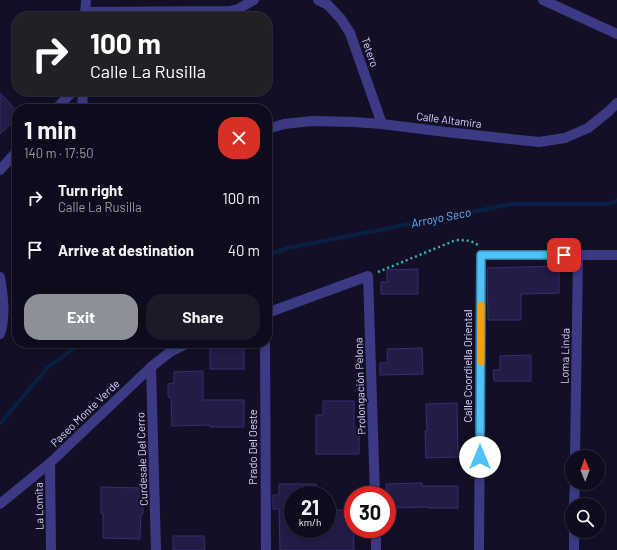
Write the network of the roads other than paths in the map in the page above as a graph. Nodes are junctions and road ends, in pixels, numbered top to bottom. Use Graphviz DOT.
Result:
graph roads {
  1 [pos="86,0"];
  2 [pos="254,0"];
  3 [pos="318,0"];
  4 [pos="543,0"];
  5 [pos="85,12"];
  6 [pos="182,12"];
  7 [pos="617,34"];
  8 [pos="68,96"];
  9 [pos="617,103"];
  10 [pos="61,104"];
  11 [pos="382,124"];
  12 [pos="272,128"];
  13 [pos="12,157"];
  14 [pos="0,170"];
  15 [pos="578,255"];
  16 [pos="617,255"];
  17 [pos="0,277"];
  18 [pos="272,311"];
  19 [pos="0,334"];
  20 [pos="178,348"];
  21 [pos="265,348"];
  22 [pos="151,367"];
  23 [pos="575,450"];
  24 [pos="50,462"];
  25 [pos="375,486"];
  26 [pos="0,504"];
  27 [pos="376,538"];
  28 [pos="574,538"];
  29 [pos="51,550"];
  30 [pos="156,550"];
  31 [pos="266,550"];
  32 [pos="376,550"];
  33 [pos="479,550"];
  34 [pos="574,550"];
  1 -- 5 [label="street"];
  2 -- 6 [label="street"];
  3 -- 11 [label="street, Tetero"];
  4 -- 7 [label="street"];
  8 -- 10 [label="street"];
  9 -- 11 [label="street, Calle Altamira"];
  11 -- 12 [label="street, Calle Altamira"];
  13 -- 14 [label="street"];
  15 -- 16 [label="street"];
  15 -- 23 [label="street, Loma Linda"];
  15 -- 33 [label="street, Calle Coordiella Oriental"];
  17 -- 19 [label="street"];
  18 -- 25 [label="street, Prolongación Pelona"];
  20 -- 22 [label="street, Paseo Monte Verde"];
  21 -- 31 [label="street, Prado Del Oeste"];
  22 -- 24 [label="street, Paseo Monte Verde"];
  22 -- 30 [label="street, Curdesale Del Cerro"];
  24 -- 26 [label="street, Paseo Monte Verde"];
  24 -- 29 [label="street, La Lomita"];
  27 -- 32 [label="street"];
  28 -- 34 [label="street"];
}
